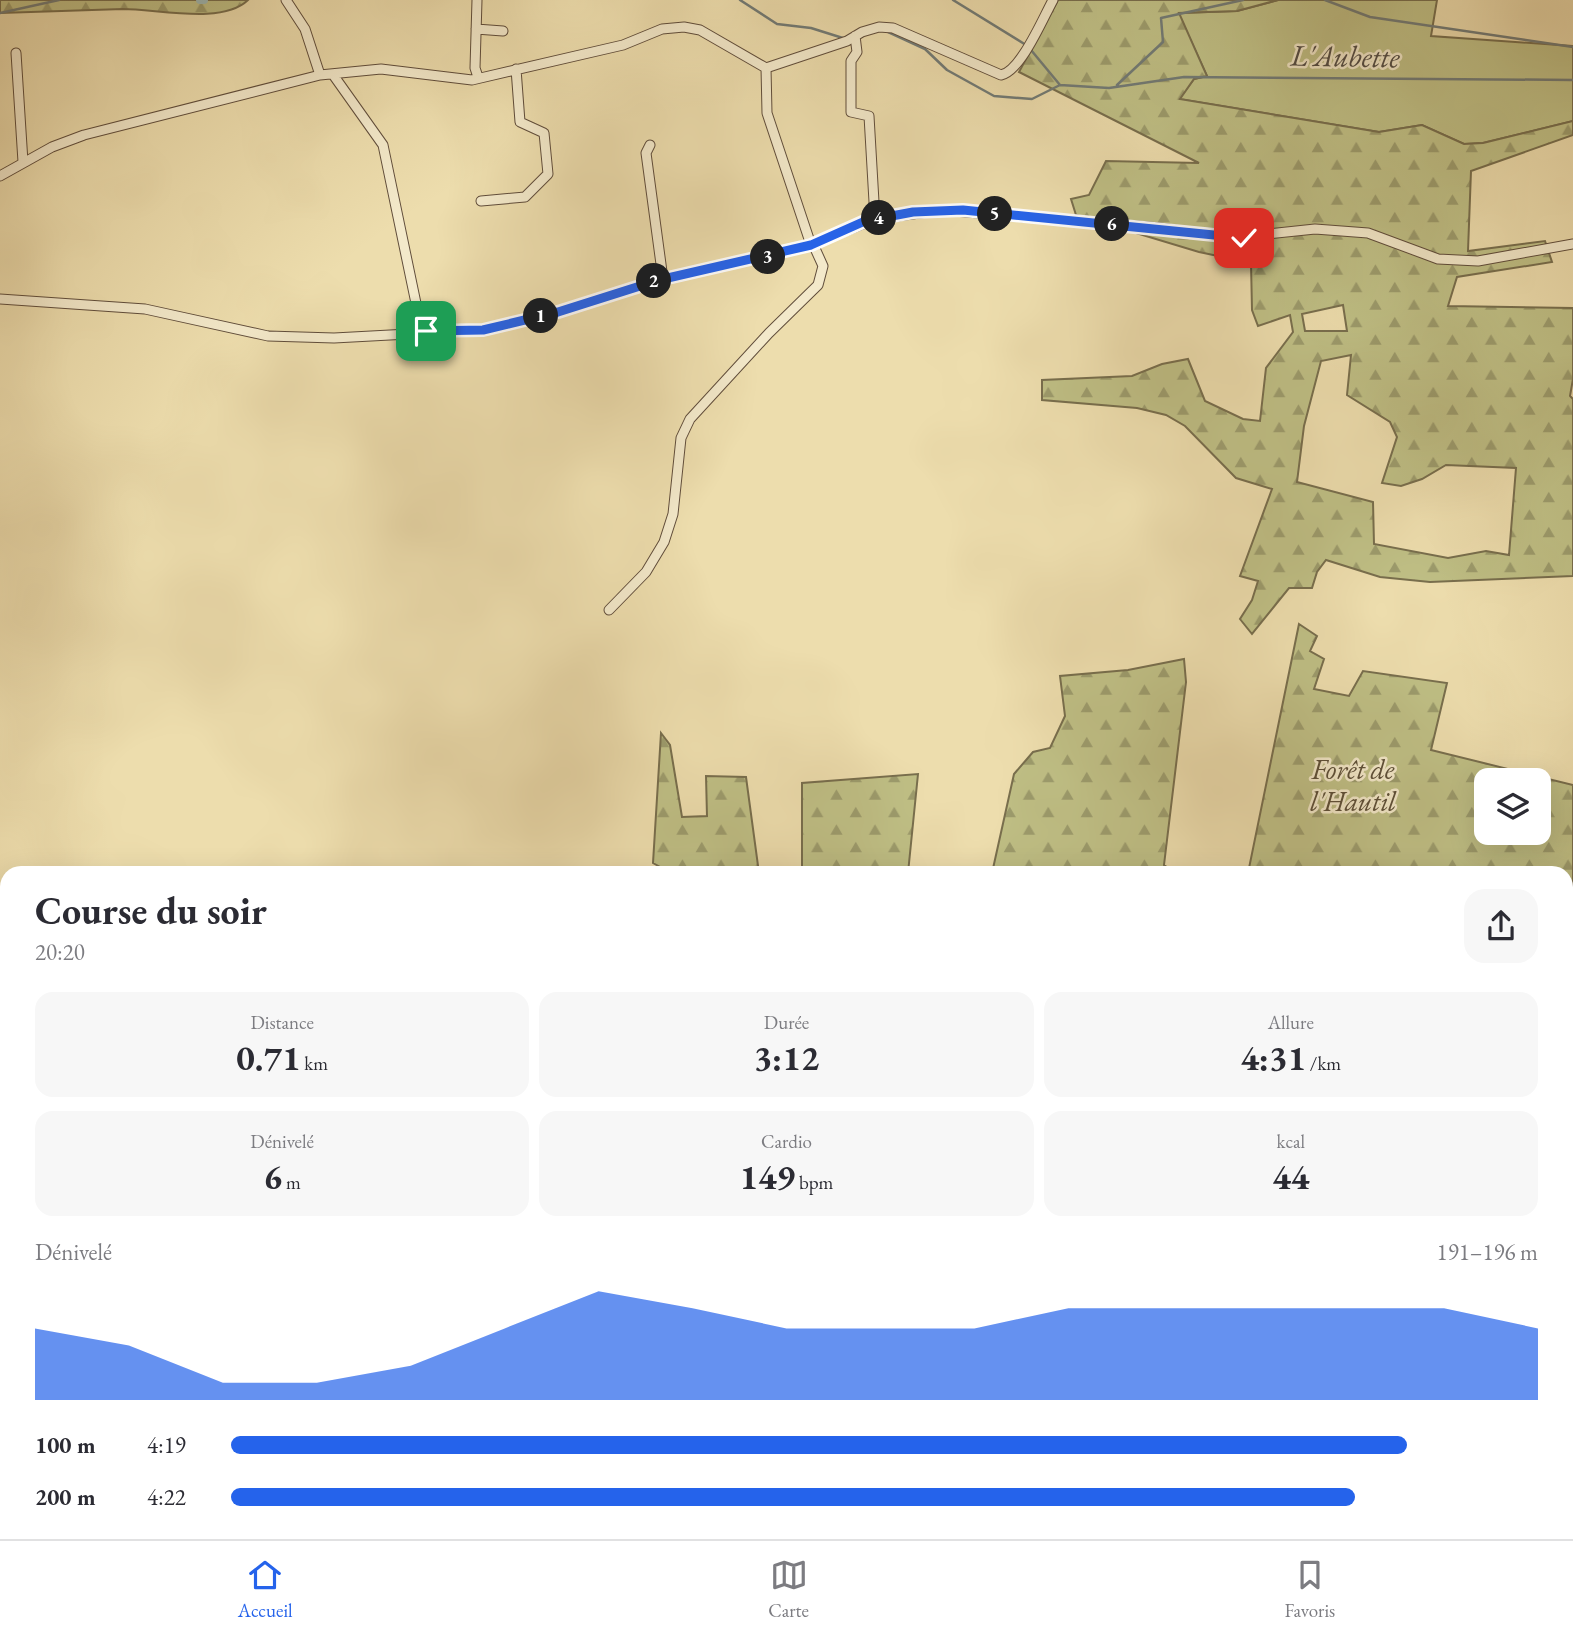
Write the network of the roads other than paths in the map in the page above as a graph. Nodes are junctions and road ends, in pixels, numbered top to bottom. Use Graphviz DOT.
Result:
graph roads {
  1 [pos="286,0"];
  2 [pos="477,0"];
  3 [pos="1053,0"];
  4 [pos="477,29"];
  5 [pos="503,32"];
  6 [pos="855,36"];
  7 [pos="16,53"];
  8 [pos="766,68"];
  9 [pos="516,69"];
  10 [pos="320,75"];
  11 [pos="334,76"];
  12 [pos="478,77"];
  13 [pos="650,145"];
  14 [pos="23,162"];
  15 [pos="0,176"];
  16 [pos="481,201"];
  17 [pos="875,219"];
  18 [pos="1573,244"];
  19 [pos="813,245"];
  20 [pos="663,279"];
  21 [pos="0,299"];
  22 [pos="424,332"];
  23 [pos="609,610"];
  1 -- 10 [label="street"];
  2 -- 4 [label="street"];
  3 -- 6 [label="street"];
  4 -- 5 [label="street"];
  4 -- 12 [label="street"];
  6 -- 8 [label="street"];
  6 -- 17 [label="street"];
  7 -- 14 [label="street"];
  8 -- 9 [label="street"];
  8 -- 19 [label="street"];
  9 -- 12 [label="street"];
  9 -- 16 [label="street"];
  10 -- 11 [label="street"];
  10 -- 14 [label="street"];
  11 -- 12 [label="street"];
  11 -- 22 [label="street"];
  13 -- 20 [label="street"];
  14 -- 15 [label="street"];
  17 -- 18 [label="street"];
  17 -- 19 [label="street"];
  19 -- 20 [label="street"];
  19 -- 23 [label="street"];
  20 -- 22 [label="street"];
  21 -- 22 [label="street"];
}
